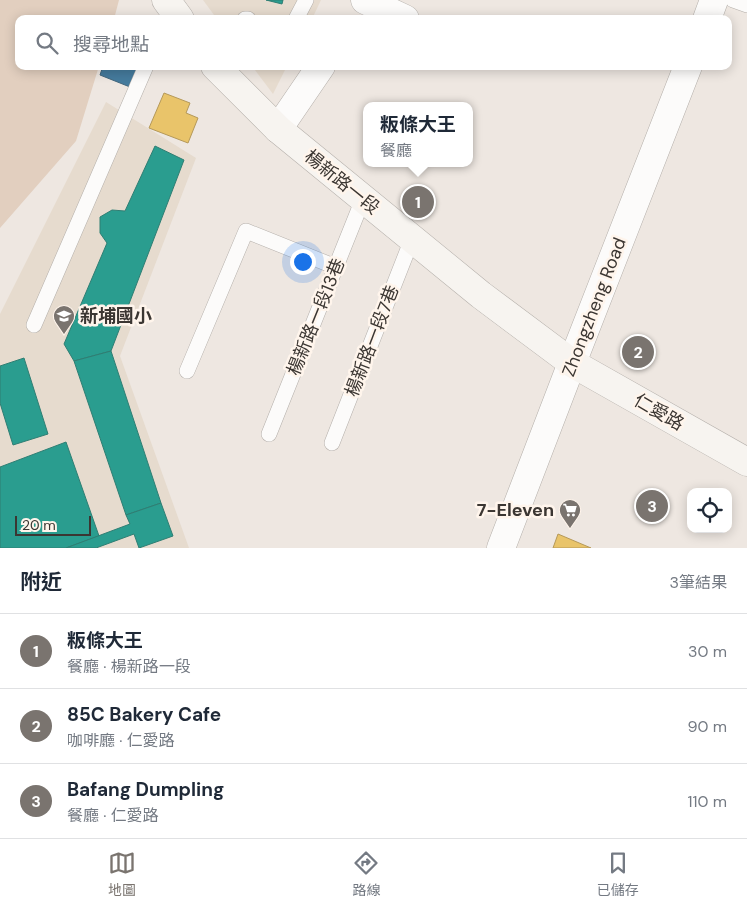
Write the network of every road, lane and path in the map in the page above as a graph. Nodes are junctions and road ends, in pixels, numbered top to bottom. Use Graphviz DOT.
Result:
graph roads {
  1 [pos="306,0"];
  2 [pos="360,0"];
  3 [pos="365,0"];
  4 [pos="714,0"];
  5 [pos="733,0"];
  6 [pos="747,5"];
  7 [pos="298,15"];
  8 [pos="353,15"];
  9 [pos="397,15"];
  10 [pos="708,15"];
  11 [pos="144,70"];
  12 [pos="219,70"];
  13 [pos="317,70"];
  14 [pos="686,70"];
  15 [pos="278,129"];
  16 [pos="363,199"];
  17 [pos="412,240"];
  18 [pos="336,267"];
  19 [pos="34,325"];
  20 [pos="572,362"];
  21 [pos="187,371"];
  22 [pos="269,434"];
  23 [pos="332,443"];
  24 [pos="747,462"];
  25 [pos="501,548"];
  1 -- 7 [label="lane"];
  2 -- 8 [label="street"];
  3 -- 9 [label="street"];
  4 -- 10 [label="street"];
  5 -- 6 [label="lane"];
  11 -- 19 [label="lane"];
  12 -- 15 [label="main road, 楊新路一段"];
  13 -- 15 [label="street"];
  14 -- 20 [label="street, Zhongzheng Road"];
  15 -- 16 [label="main road, 楊新路一段"];
  16 -- 17 [label="main road, 楊新路一段"];
  16 -- 18 [label="lane, 楊新路一段13巷"];
  17 -- 20 [label="main road, 楊新路一段"];
  17 -- 23 [label="lane, 楊新路一段7巷"];
  18 -- 21 [label="lane"];
  18 -- 22 [label="lane, 楊新路一段13巷"];
  20 -- 24 [label="main road, 仁愛路"];
  20 -- 25 [label="street, Zhongzheng Road"];
}
